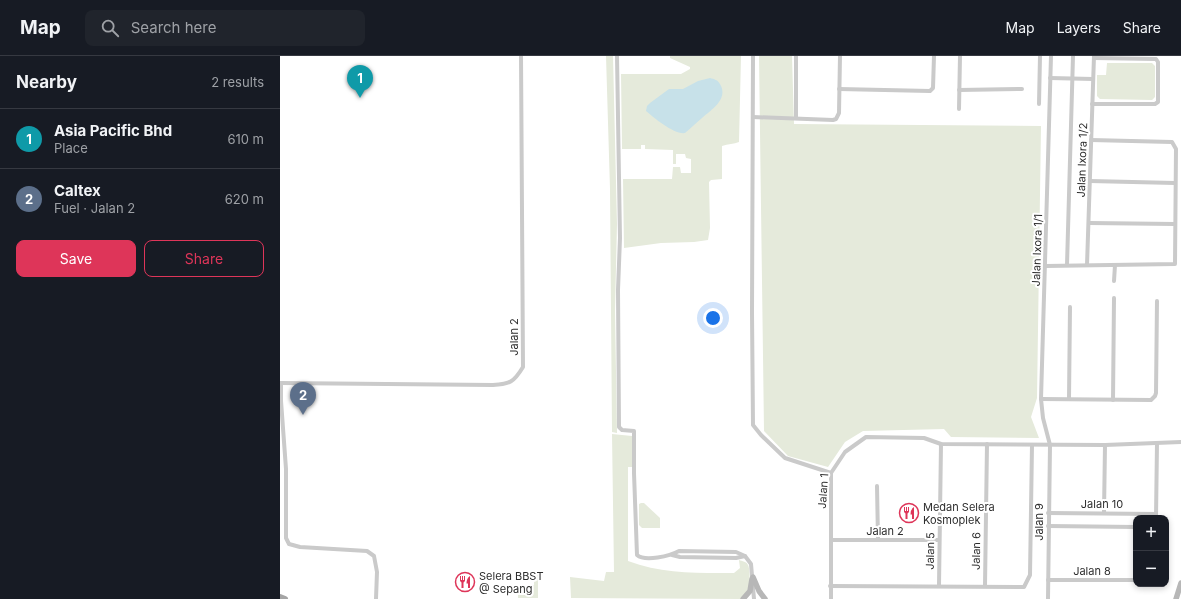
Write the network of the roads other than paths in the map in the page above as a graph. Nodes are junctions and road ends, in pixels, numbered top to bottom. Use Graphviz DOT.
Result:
graph roads {
  1 [pos="521,56"];
  2 [pos="617,56"];
  3 [pos="753,56"];
  4 [pos="796,56"];
  5 [pos="840,56"];
  6 [pos="934,56"];
  7 [pos="960,56"];
  8 [pos="1040,56"];
  9 [pos="1051,56"];
  10 [pos="1073,56"];
  11 [pos="1094,57"];
  12 [pos="1050,78"];
  13 [pos="1073,78"];
  14 [pos="1093,79"];
  15 [pos="839,89"];
  16 [pos="1022,89"];
  17 [pos="960,90"];
  18 [pos="1039,104"];
  19 [pos="1092,104"];
  20 [pos="960,109"];
  21 [pos="753,117"];
  22 [pos="796,118"];
  23 [pos="1091,140"];
  24 [pos="1090,181"];
  25 [pos="1175,183"];
  26 [pos="1089,223"];
  27 [pos="1175,224"];
  28 [pos="1087,265"];
  29 [pos="1115,265"];
  30 [pos="1046,266"];
  31 [pos="1067,266"];
  32 [pos="1114,281"];
  33 [pos="1114,298"];
  34 [pos="1157,301"];
  35 [pos="1070,307"];
  36 [pos="280,383"];
  37 [pos="1041,399"];
  38 [pos="1069,399"];
  39 [pos="1113,400"];
  40 [pos="1181,442"];
  41 [pos="1157,443"];
  42 [pos="941,444"];
  43 [pos="987,444"];
  44 [pos="1032,445"];
  45 [pos="1050,445"];
  46 [pos="1105,445"];
  47 [pos="831,473"];
  48 [pos="877,486"];
  49 [pos="1048,513"];
  50 [pos="1104,513"];
  51 [pos="1139,515"];
  52 [pos="1156,515"];
  53 [pos="1048,526"];
  54 [pos="1133,526"];
  55 [pos="831,540"];
  56 [pos="878,540"];
  57 [pos="939,540"];
  58 [pos="672,555"];
  59 [pos="745,556"];
  60 [pos="752,577"];
  61 [pos="1048,580"];
  62 [pos="1133,580"];
  63 [pos="1181,583"];
  64 [pos="830,586"];
  65 [pos="938,586"];
  66 [pos="985,586"];
  67 [pos="280,597"];
  68 [pos="286,599"];
  69 [pos="376,599"];
  70 [pos="743,599"];
  71 [pos="754,599"];
  72 [pos="765,599"];
  73 [pos="830,599"];
  74 [pos="1048,599"];
  75 [pos="1176,599"];
  1 -- 36 [label="street, Jalan 2"];
  2 -- 58 [label="street"];
  3 -- 21 [label="street"];
  4 -- 22 [label="street"];
  5 -- 15 [label="street"];
  6 -- 15 [label="street"];
  7 -- 17 [label="street"];
  8 -- 18 [label="street"];
  9 -- 12 [label="street, Jalan Ixora 1/1"];
  10 -- 13 [label="street"];
  11 -- 14 [label="street, Jalan Ixora 1/2"];
  11 -- 19 [label="street"];
  12 -- 13 [label="street"];
  12 -- 30 [label="street, Jalan Ixora 1/1"];
  13 -- 14 [label="street"];
  13 -- 31 [label="street"];
  14 -- 19 [label="street, Jalan Ixora 1/2"];
  15 -- 22 [label="street"];
  16 -- 17 [label="street"];
  17 -- 20 [label="street"];
  19 -- 23 [label="street, Jalan Ixora 1/2"];
  21 -- 22 [label="street"];
  21 -- 47 [label="street"];
  23 -- 24 [label="street, Jalan Ixora 1/2"];
  23 -- 25 [label="street"];
  24 -- 25 [label="street"];
  24 -- 26 [label="street, Jalan Ixora 1/2"];
  25 -- 27 [label="street"];
  26 -- 27 [label="street"];
  26 -- 28 [label="street, Jalan Ixora 1/2"];
  27 -- 29 [label="street"];
  28 -- 29 [label="street"];
  28 -- 31 [label="street"];
  29 -- 32 [label="street"];
  30 -- 31 [label="street"];
  30 -- 37 [label="street, Jalan Ixora 1/1"];
  33 -- 39 [label="street"];
  34 -- 39 [label="street"];
  35 -- 38 [label="street"];
  36 -- 69 [label="street"];
  37 -- 38 [label="street"];
  37 -- 45 [label="street, Jalan Ixora 1/1"];
  38 -- 39 [label="street"];
  40 -- 41 [label="street"];
  41 -- 46 [label="street"];
  41 -- 52 [label="street"];
  42 -- 43 [label="street"];
  42 -- 47 [label="street, Jalan 1"];
  42 -- 57 [label="street, Jalan 5"];
  43 -- 44 [label="street"];
  43 -- 66 [label="street, Jalan 6"];
  44 -- 45 [label="street"];
  44 -- 66 [label="street"];
  45 -- 46 [label="street"];
  45 -- 49 [label="street, Jalan 9"];
  46 -- 50 [label="street"];
  47 -- 55 [label="street, Jalan 1"];
  48 -- 56 [label="street"];
  49 -- 50 [label="street, Jalan 10"];
  49 -- 53 [label="street, Jalan 9"];
  50 -- 51 [label="street, Jalan 10"];
  53 -- 54 [label="street, Jalan 10"];
  53 -- 61 [label="street, Jalan 9"];
  55 -- 56 [label="street, Jalan 2"];
  55 -- 64 [label="street, Jalan 1"];
  56 -- 57 [label="street, Jalan 2"];
  57 -- 65 [label="street, Jalan 5"];
  58 -- 59 [label="street"];
  58 -- 59 [label="street"];
  59 -- 60 [label="street"];
  60 -- 70 [label="main road"];
  60 -- 71 [label="street"];
  60 -- 72 [label="main road"];
  61 -- 62 [label="street, Jalan 8"];
  61 -- 74 [label="street, Jalan 9"];
  63 -- 75 [label="main road"];
  64 -- 65 [label="street"];
  64 -- 73 [label="street, Jalan 1"];
  65 -- 66 [label="street"];
  67 -- 68 [label="main road"];
}
